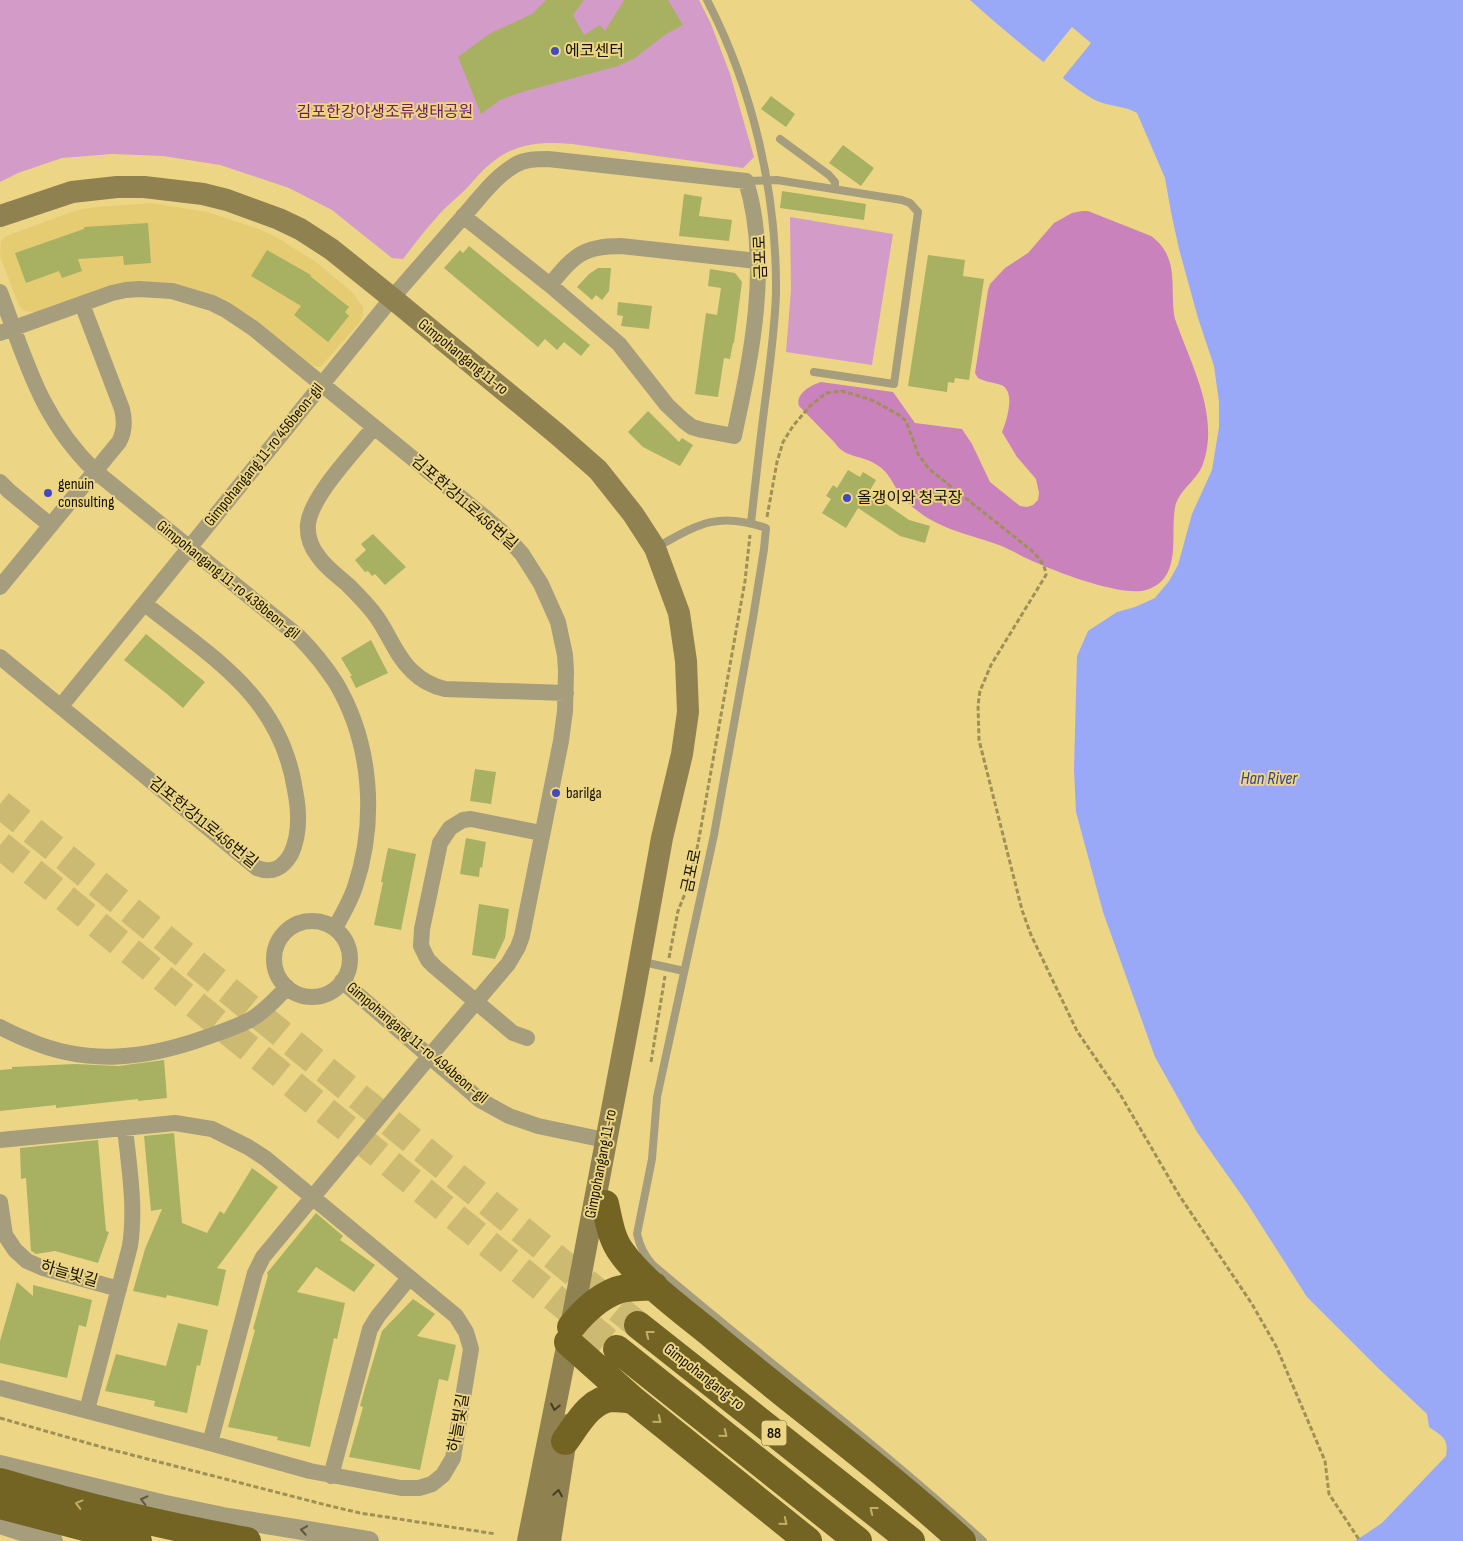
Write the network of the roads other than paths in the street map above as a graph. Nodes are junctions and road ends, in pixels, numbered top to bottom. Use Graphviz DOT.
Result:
graph roads {
  1 [pos="707,0"];
  2 [pos="780,139"];
  3 [pos="766,179"];
  4 [pos="746,181"];
  5 [pos="835,189"];
  6 [pos="0,216"];
  7 [pos="463,216"];
  8 [pos="758,261"];
  9 [pos="550,285"];
  10 [pos="0,292"];
  11 [pos="392,298"];
  12 [pos="82,304"];
  13 [pos="7,330"];
  14 [pos="814,372"];
  15 [pos="322,383"];
  16 [pos="374,427"];
  17 [pos="95,471"];
  18 [pos="0,482"];
  19 [pos="751,523"];
  20 [pos="50,525"];
  21 [pos="189,548"];
  22 [pos="655,548"];
  23 [pos="0,587"];
  24 [pos="144,604"];
  25 [pos="0,657"];
  26 [pos="566,693"];
  27 [pos="60,706"];
  28 [pos="675,788"];
  29 [pos="541,834"];
  30 [pos="335,928"];
  31 [pos="658,965"];
  32 [pos="684,971"];
  33 [pos="342,980"];
  34 [pos="287,987"];
  35 [pos="475,1002"];
  36 [pos="0,1027"];
  37 [pos="527,1038"];
  38 [pos="429,1057"];
  39 [pos="125,1128"];
  40 [pos="0,1140"];
  41 [pos="605,1140"];
  42 [pos="313,1198"];
  43 [pos="0,1202"];
  44 [pos="605,1204"];
  45 [pos="409,1278"];
  46 [pos="654,1286"];
  47 [pos="119,1289"];
  48 [pos="638,1325"];
  49 [pos="576,1333"];
  50 [pos="618,1349"];
  51 [pos="0,1388"];
  52 [pos="633,1400"];
  53 [pos="87,1410"];
  54 [pos="565,1441"];
  55 [pos="210,1443"];
  56 [pos="0,1464"];
  57 [pos="331,1476"];
  58 [pos="0,1482"];
  59 [pos="0,1505"];
  60 [pos="0,1524"];
  61 [pos="53,1541"];
  62 [pos="138,1541"];
  63 [pos="246,1541"];
  64 [pos="369,1541"];
  65 [pos="528,1541"];
  66 [pos="550,1541"];
  67 [pos="808,1541"];
  68 [pos="858,1541"];
  69 [pos="911,1541"];
  70 [pos="962,1541"];
  71 [pos="983,1541"];
  1 -- 3 [label="lane, 금포로"];
  2 -- 5 [label="lane"];
  3 -- 4 [label="lane"];
  3 -- 5 [label="lane"];
  3 -- 19 [label="lane, 금포로"];
  4 -- 7 [label="street, Gimpohangang 11-ro 456beon-gil"];
  4 -- 8 [label="street"];
  5 -- 14 [label="lane"];
  6 -- 11 [label="main road, Gimpohangang 11-ro"];
  7 -- 9 [label="street"];
  7 -- 11 [label="street, Gimpohangang 11-ro 456beon-gil"];
  8 -- 9 [label="street"];
  8 -- 9 [label="street"];
  10 -- 13 [label="street, Gimpohangang 11-ro 438beon-gil"];
  11 -- 15 [label="street, Gimpohangang 11-ro 456beon-gil"];
  11 -- 22 [label="main road, Gimpohangang 11-ro"];
  12 -- 13 [label="street, 김포한강11로456번길"];
  12 -- 15 [label="street, 김포한강11로456번길"];
  12 -- 17 [label="street"];
  13 -- 17 [label="street, Gimpohangang 11-ro 438beon-gil"];
  15 -- 16 [label="street, 김포한강11로456번길"];
  15 -- 21 [label="street, Gimpohangang 11-ro 456beon-gil"];
  16 -- 26 [label="street, 김포한강11로456번길"];
  16 -- 26 [label="street"];
  17 -- 20 [label="street"];
  17 -- 21 [label="street, Gimpohangang 11-ro 438beon-gil"];
  18 -- 20 [label="street"];
  19 -- 22 [label="lane"];
  19 -- 32 [label="lane, 금포로"];
  20 -- 23 [label="street"];
  21 -- 24 [label="street, Gimpohangang 11-ro 456beon-gil"];
  21 -- 30 [label="street, Gimpohangang 11-ro 438beon-gil"];
  22 -- 28 [label="main road, Gimpohangang 11-ro"];
  24 -- 27 [label="street, Gimpohangang 11-ro 456beon-gil"];
  24 -- 27 [label="street, 김포한강11로456번길"];
  25 -- 27 [label="street, 김포한강11로456번길"];
  26 -- 29 [label="street, 김포한강11로456번길"];
  28 -- 31 [label="main road, Gimpohangang 11-ro"];
  28 -- 41 [label="main road, Gimpohangang 11-ro"];
  29 -- 35 [label="street, 김포한강11로456번길"];
  29 -- 35 [label="street"];
  30 -- 33 [label="street"];
  30 -- 34 [label="street"];
  31 -- 32 [label="lane"];
  31 -- 44 [label="main road, Gimpohangang 11-ro"];
  32 -- 71 [label="lane, 금포로"];
  33 -- 34 [label="street"];
  33 -- 38 [label="street, Gimpohangang 11-ro 494beon-gil"];
  34 -- 36 [label="street"];
  35 -- 37 [label="street"];
  35 -- 38 [label="street, 김포한강11로456번길"];
  38 -- 41 [label="street, Gimpohangang 11-ro 494beon-gil"];
  38 -- 42 [label="street"];
  39 -- 40 [label="street, 하늘빛길"];
  39 -- 42 [label="street, 하늘빛길"];
  39 -- 47 [label="street, 하늘빛길"];
  41 -- 49 [label="main road, Gimpohangang 11-ro"];
  42 -- 45 [label="street, 하늘빛길"];
  42 -- 55 [label="street"];
  43 -- 47 [label="street, 하늘빛길"];
  44 -- 46 [label="highway"];
  44 -- 49 [label="main road, Gimpohangang 11-ro"];
  45 -- 57 [label="street"];
  45 -- 57 [label="street, 하늘빛길"];
  46 -- 49 [label="highway"];
  46 -- 70 [label="highway"];
  47 -- 53 [label="street, 하늘빛길"];
  69 -- 48 [label="highway, Gimpohangang-ro / 88, one-way"];
  49 -- 52 [label="highway"];
  49 -- 54 [label="main road, Gimpohangang 11-ro"];
  49 -- 65 [label="main road, Gimpohangang 11-ro, one-way"];
  50 -- 68 [label="highway, Gimpohangang-ro / 88, one-way"];
  51 -- 53 [label="street, 하늘빛길"];
  52 -- 54 [label="highway"];
  52 -- 67 [label="highway, one-way"];
  53 -- 55 [label="street, 하늘빛길"];
  66 -- 54 [label="main road, Gimpohangang 11-ro, one-way"];
  55 -- 57 [label="street, 하늘빛길"];
  64 -- 56 [label="street, one-way"];
  63 -- 58 [label="highway, one-way"];
  59 -- 62 [label="highway"];
  60 -- 61 [label="street"];
}
